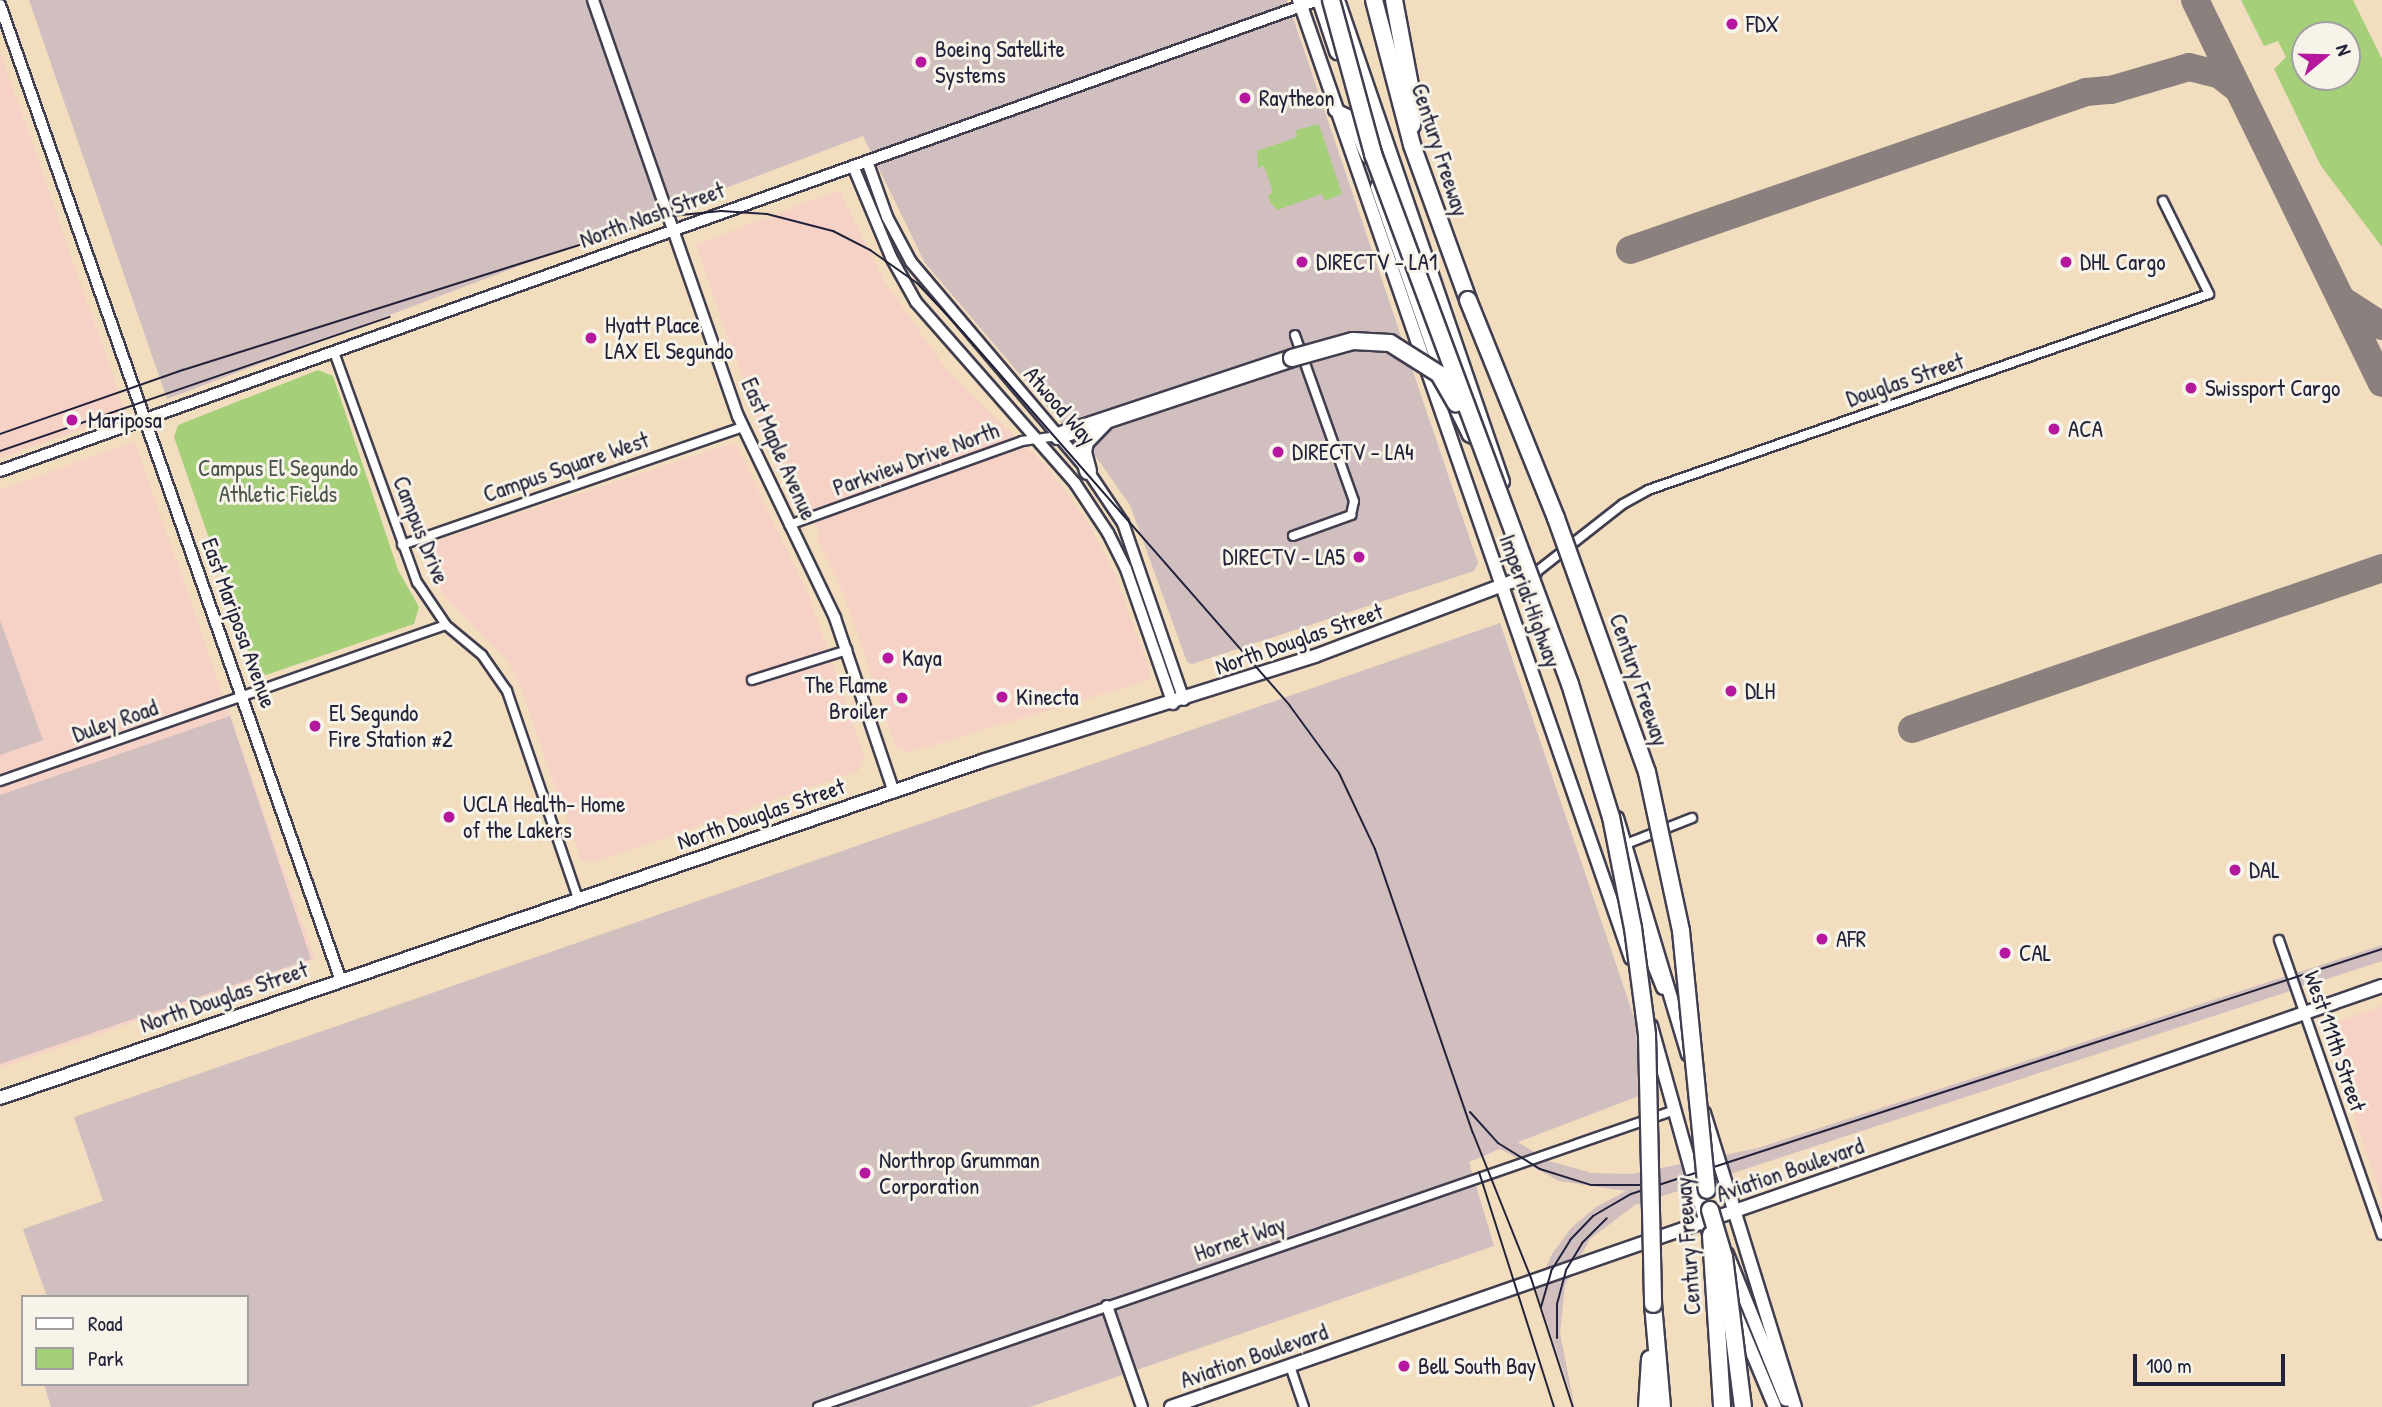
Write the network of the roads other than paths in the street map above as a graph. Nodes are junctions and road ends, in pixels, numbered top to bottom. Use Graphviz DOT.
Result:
graph roads {
  1 [pos="593,0"];
  2 [pos="1320,0"];
  3 [pos="1331,0"];
  4 [pos="1338,0"];
  5 [pos="1374,0"];
  6 [pos="1394,0"];
  7 [pos="1300,3"];
  8 [pos="0,5"];
  9 [pos="1335,110"];
  10 [pos="1412,145"];
  11 [pos="1373,154"];
  12 [pos="867,161"];
  13 [pos="853,166"];
  14 [pos="2163,201"];
  15 [pos="673,230"];
  16 [pos="1434,284"];
  17 [pos="1413,291"];
  18 [pos="1398,296"];
  19 [pos="1294,335"];
  20 [pos="334,352"];
  21 [pos="144,420"];
  22 [pos="1106,421"];
  23 [pos="742,427"];
  24 [pos="1058,436"];
  25 [pos="1036,439"];
  26 [pos="1490,444"];
  27 [pos="1486,461"];
  28 [pos="0,471"];
  29 [pos="1088,471"];
  30 [pos="789,525"];
  31 [pos="1293,536"];
  32 [pos="402,545"];
  33 [pos="1535,573"];
  34 [pos="1503,589"];
  35 [pos="446,625"];
  36 [pos="846,650"];
  37 [pos="752,680"];
  38 [pos="243,697"];
  39 [pos="1179,702"];
  40 [pos="0,781"];
  41 [pos="894,792"];
  42 [pos="1692,818"];
  43 [pos="1626,844"];
  44 [pos="1596,848"];
  45 [pos="578,898"];
  46 [pos="2279,940"];
  47 [pos="340,978"];
  48 [pos="2382,986"];
  49 [pos="1674,1006"];
  50 [pos="2304,1012"];
  51 [pos="0,1098"];
  52 [pos="1675,1110"];
  53 [pos="1732,1214"];
  54 [pos="1707,1215"];
  55 [pos="2382,1235"];
  56 [pos="1653,1304"];
  57 [pos="1107,1306"];
  58 [pos="1290,1366"];
  59 [pos="818,1407"];
  60 [pos="1142,1407"];
  61 [pos="1171,1407"];
  62 [pos="1304,1407"];
  63 [pos="1647,1407"];
  64 [pos="1662,1407"];
  65 [pos="1722,1407"];
  66 [pos="1743,1407"];
  67 [pos="1775,1407"];
  68 [pos="1794,1407"];
  1 -- 15 [label="street, East Maple Avenue"];
  2 -- 7 [label="street, North Nash Street"];
  2 -- 11 [label="highway, bridge"];
  3 -- 11 [label="highway, Century Freeway, bridge"];
  4 -- 16 [label="main road, Imperial Highway"];
  5 -- 10 [label="highway, Century Freeway"];
  6 -- 10 [label="highway"];
  7 -- 9 [label="main road, Imperial Highway"];
  7 -- 12 [label="street, North Nash Street"];
  8 -- 21 [label="street, East Mariposa Avenue"];
  9 -- 17 [label="main road"];
  9 -- 18 [label="main road, Imperial Highway"];
  10 -- 54 [label="highway, Century Freeway, bridge"];
  11 -- 27 [label="highway, Century Freeway, bridge"];
  12 -- 13 [label="street, North Nash Street"];
  12 -- 24 [label="street, Atwood Way"];
  13 -- 15 [label="street, North Nash Street"];
  13 -- 25 [label="street, Atwood Way"];
  14 -- 33 [label="street, Douglas Street"];
  15 -- 20 [label="street, North Nash Street"];
  15 -- 23 [label="street, East Maple Avenue"];
  16 -- 17 [label="street"];
  16 -- 26 [label="main road, Imperial Highway"];
  17 -- 18 [label="street"];
  17 -- 26 [label="main road"];
  18 -- 34 [label="main road, Imperial Highway"];
  19 -- 31 [label="street"];
  20 -- 21 [label="street, North Nash Street"];
  20 -- 32 [label="street, Campus Drive"];
  21 -- 28 [label="street, North Nash Street"];
  21 -- 38 [label="street, East Mariposa Avenue"];
  22 -- 24 [label="highway"];
  22 -- 27 [label="highway, bridge"];
  22 -- 29 [label="highway"];
  23 -- 30 [label="street, East Maple Avenue"];
  23 -- 32 [label="street, Campus Square West"];
  24 -- 25 [label="street, Parkview Drive North"];
  24 -- 29 [label="street, Atwood Way"];
  25 -- 30 [label="street, Parkview Drive North"];
  25 -- 39 [label="street, Atwood Way"];
  26 -- 33 [label="main road, Imperial Highway"];
  27 -- 56 [label="highway, Century Freeway, bridge"];
  29 -- 39 [label="street, Atwood Way"];
  30 -- 36 [label="street, East Maple Avenue"];
  32 -- 35 [label="street, Campus Drive"];
  33 -- 34 [label="main road, North Douglas Street"];
  33 -- 43 [label="main road, Imperial Highway"];
  34 -- 39 [label="main road, North Douglas Street"];
  34 -- 44 [label="main road, Imperial Highway"];
  35 -- 38 [label="street, Duley Road"];
  35 -- 45 [label="street, Campus Drive"];
  36 -- 37 [label="street"];
  36 -- 41 [label="street, East Maple Avenue"];
  38 -- 40 [label="street, Duley Road"];
  38 -- 47 [label="street, East Mariposa Avenue"];
  39 -- 41 [label="main road, North Douglas Street"];
  41 -- 45 [label="main road, North Douglas Street"];
  42 -- 43 [label="street"];
  43 -- 49 [label="main road, Imperial Highway"];
  44 -- 49 [label="main road"];
  44 -- 52 [label="main road, Imperial Highway"];
  45 -- 47 [label="main road, North Douglas Street"];
  46 -- 50 [label="street, West 111th Street"];
  47 -- 51 [label="main road, North Douglas Street"];
  48 -- 50 [label="main road, Aviation Boulevard"];
  49 -- 53 [label="main road, Imperial Highway"];
  50 -- 53 [label="main road, Aviation Boulevard"];
  50 -- 55 [label="street, West 111th Street"];
  52 -- 54 [label="main road, Imperial Highway"];
  52 -- 57 [label="street, Hornet Way"];
  53 -- 54 [label="main road, Aviation Boulevard"];
  53 -- 68 [label="main road, Imperial Highway"];
  54 -- 58 [label="main road, Aviation Boulevard"];
  54 -- 65 [label="highway, Century Freeway, bridge"];
  54 -- 66 [label="highway, bridge"];
  54 -- 67 [label="main road, Imperial Highway"];
  54 -- 68 [label="main road"];
  56 -- 63 [label="highway"];
  56 -- 64 [label="highway, Century Freeway"];
  57 -- 59 [label="street, Hornet Way"];
  57 -- 60 [label="street"];
  58 -- 61 [label="main road, Aviation Boulevard"];
  58 -- 62 [label="street"];
}
